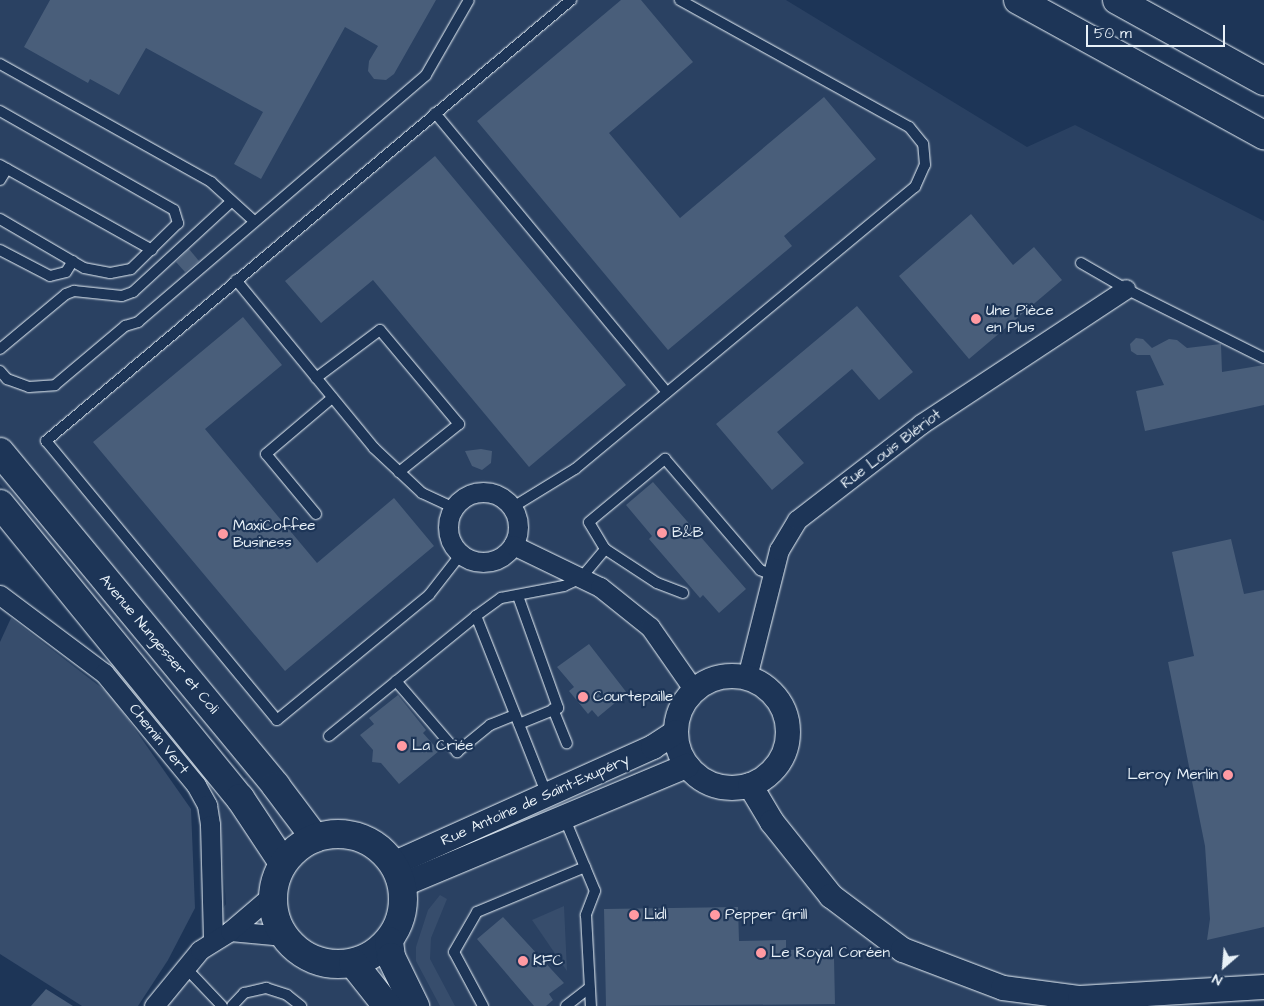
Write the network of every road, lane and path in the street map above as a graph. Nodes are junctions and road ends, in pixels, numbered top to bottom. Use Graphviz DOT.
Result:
graph roads {
  1 [pos="469,0"];
  2 [pos="571,0"];
  3 [pos="680,0"];
  4 [pos="1018,0"];
  5 [pos="1117,0"];
  6 [pos="0,64"];
  7 [pos="1264,81"];
  8 [pos="0,111"];
  9 [pos="435,113"];
  10 [pos="1264,135"];
  11 [pos="3,167"];
  12 [pos="0,180"];
  13 [pos="232,201"];
  14 [pos="0,219"];
  15 [pos="254,221"];
  16 [pos="0,250"];
  17 [pos="152,250"];
  18 [pos="73,261"];
  19 [pos="1081,263"];
  20 [pos="236,280"];
  21 [pos="1126,289"];
  22 [pos="0,349"];
  23 [pos="1264,358"];
  24 [pos="0,370"];
  25 [pos="316,378"];
  26 [pos="667,392"];
  27 [pos="332,398"];
  28 [pos="0,452"];
  29 [pos="399,472"];
  30 [pos="0,504"];
  31 [pos="513,507"];
  32 [pos="454,508"];
  33 [pos="316,514"];
  34 [pos="513,545"];
  35 [pos="605,549"];
  36 [pos="461,554"];
  37 [pos="773,575"];
  38 [pos="581,578"];
  39 [pos="684,593"];
  40 [pos="0,595"];
  41 [pos="518,596"];
  42 [pos="476,616"];
  43 [pos="746,677"];
  44 [pos="396,680"];
  45 [pos="694,690"];
  46 [pos="553,710"];
  47 [pos="517,719"];
  48 [pos="676,732"];
  49 [pos="329,736"];
  50 [pos="567,743"];
  51 [pos="687,766"];
  52 [pos="750,785"];
  53 [pos="547,795"];
  54 [pos="564,816"];
  55 [pos="315,838"];
  56 [pos="283,863"];
  57 [pos="585,867"];
  58 [pos="397,875"];
  59 [pos="272,895"];
  60 [pos="222,935"];
  61 [pos="284,936"];
  62 [pos="389,941"];
  63 [pos="353,963"];
  64 [pos="185,967"];
  65 [pos="1264,987"];
  66 [pos="589,988"];
  67 [pos="154,1006"];
  68 [pos="222,1006"];
  69 [pos="232,1006"];
  70 [pos="301,1006"];
  71 [pos="387,1006"];
  72 [pos="415,1006"];
  73 [pos="483,1006"];
  74 [pos="566,1006"];
  75 [pos="591,1006"];
  1 -- 15 [label="lane"];
  2 -- 9 [label="lane"];
  3 -- 26 [label="lane"];
  4 -- 10 [label="main road"];
  5 -- 7 [label="main road"];
  6 -- 13 [label="lane"];
  8 -- 17 [label="lane"];
  9 -- 20 [label="lane"];
  9 -- 26 [label="lane"];
  11 -- 12 [label="lane"];
  11 -- 17 [label="lane"];
  13 -- 15 [label="lane"];
  13 -- 22 [label="lane"];
  14 -- 18 [label="lane"];
  15 -- 24 [label="lane"];
  16 -- 18 [label="lane"];
  17 -- 18 [label="lane"];
  19 -- 21 [label="lane"];
  20 -- 25 [label="lane"];
  20 -- 36 [label="lane"];
  21 -- 23 [label="lane"];
  21 -- 37 [label="street, Rue Louis Blériot"];
  25 -- 27 [label="lane"];
  25 -- 29 [label="lane"];
  26 -- 31 [label="lane"];
  27 -- 29 [label="lane"];
  27 -- 33 [label="lane"];
  28 -- 55 [label="main road, Avenue Nungesser et Coli"];
  29 -- 32 [label="lane"];
  30 -- 56 [label="main road"];
  31 -- 32 [label="street"];
  31 -- 34 [label="street"];
  32 -- 36 [label="street"];
  34 -- 36 [label="street"];
  34 -- 38 [label="street"];
  35 -- 37 [label="lane"];
  35 -- 38 [label="lane"];
  35 -- 39 [label="lane"];
  37 -- 43 [label="street, Rue Louis Blériot"];
  38 -- 41 [label="lane"];
  38 -- 45 [label="street"];
  40 -- 60 [label="street, Chemin Vert"];
  41 -- 42 [label="lane"];
  41 -- 46 [label="lane"];
  42 -- 44 [label="lane"];
  42 -- 47 [label="lane"];
  43 -- 45 [label="street"];
  43 -- 52 [label="street"];
  44 -- 47 [label="lane"];
  44 -- 49 [label="lane"];
  45 -- 48 [label="street"];
  46 -- 47 [label="lane"];
  46 -- 50 [label="lane"];
  47 -- 53 [label="lane"];
  48 -- 51 [label="street"];
  48 -- 53 [label="street, Rue Antoine de Saint-Exupéry"];
  51 -- 52 [label="street"];
  51 -- 54 [label="street, Rue Antoine de Saint-Exupéry"];
  52 -- 65 [label="street"];
  53 -- 58 [label="street, Rue Antoine de Saint-Exupéry"];
  54 -- 57 [label="lane"];
  54 -- 58 [label="street, Rue Antoine de Saint-Exupéry"];
  55 -- 56 [label="main road"];
  55 -- 58 [label="main road"];
  56 -- 59 [label="main road"];
  57 -- 66 [label="lane"];
  57 -- 73 [label="lane"];
  58 -- 62 [label="main road"];
  59 -- 60 [label="street"];
  59 -- 61 [label="main road"];
  60 -- 61 [label="street"];
  60 -- 64 [label="street"];
  61 -- 63 [label="main road"];
  62 -- 63 [label="main road"];
  62 -- 72 [label="main road"];
  63 -- 71 [label="main road"];
  64 -- 67 [label="street"];
  64 -- 68 [label="lane"];
  66 -- 74 [label="lane"];
  66 -- 75 [label="lane"];
  69 -- 70 [label="lane"];
}
